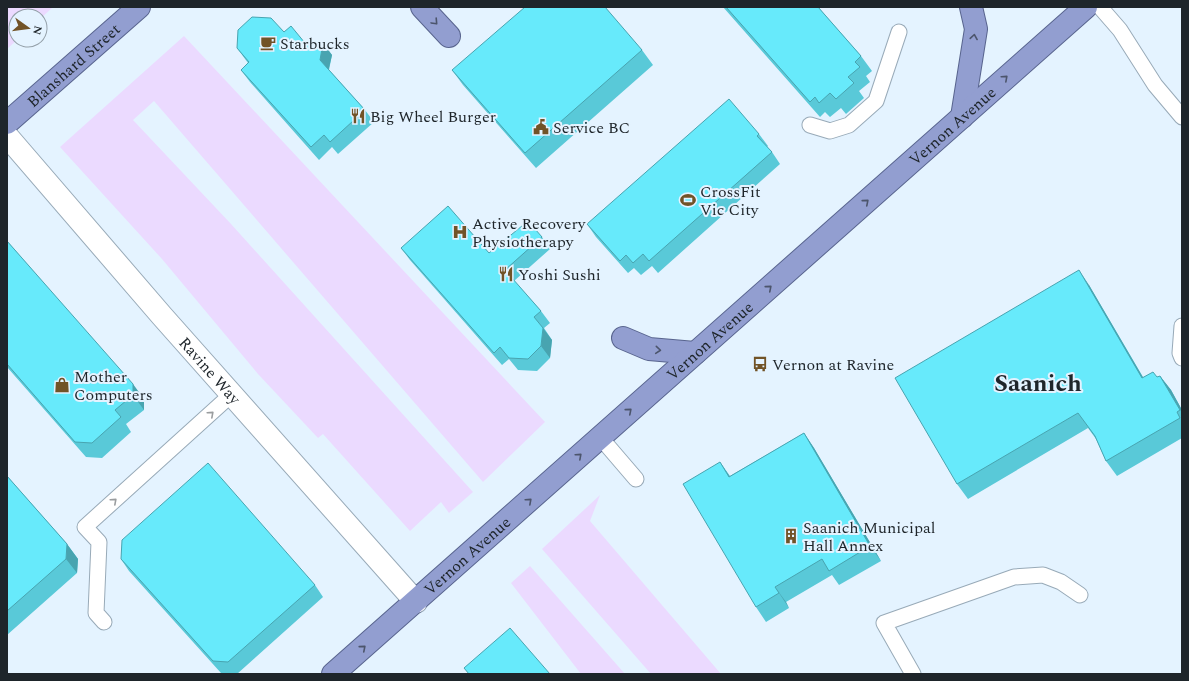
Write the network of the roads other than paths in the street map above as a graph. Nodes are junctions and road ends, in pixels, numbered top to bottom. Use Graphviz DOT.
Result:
graph roads {
  1 [pos="139,7"];
  2 [pos="422,7"];
  3 [pos="971,7"];
  4 [pos="1086,7"];
  5 [pos="1100,7"];
  6 [pos="899,32"];
  7 [pos="448,36"];
  8 [pos="962,117"];
  9 [pos="1182,117"];
  10 [pos="7,123"];
  11 [pos="810,125"];
  12 [pos="7,136"];
  13 [pos="1182,326"];
  14 [pos="623,338"];
  15 [pos="695,353"];
  16 [pos="1182,358"];
  17 [pos="232,394"];
  18 [pos="600,437"];
  19 [pos="636,479"];
  20 [pos="1080,595"];
  21 [pos="416,602"];
  22 [pos="104,622"];
  23 [pos="334,674"];
  24 [pos="913,674"];
  1 -- 10 [label="highway, Blanshard Street"];
  2 -- 7 [label="highway, one-way"];
  8 -- 3 [label="highway, one-way"];
  8 -- 4 [label="highway, Vernon Avenue, one-way"];
  5 -- 9 [label="lane"];
  6 -- 11 [label="lane"];
  15 -- 8 [label="highway, Vernon Avenue, one-way"];
  12 -- 17 [label="street, Ravine Way"];
  13 -- 16 [label="lane"];
  14 -- 15 [label="highway, one-way"];
  18 -- 15 [label="highway, Vernon Avenue, one-way"];
  17 -- 21 [label="street, Ravine Way"];
  22 -- 17 [label="lane, one-way"];
  18 -- 19 [label="lane"];
  21 -- 18 [label="highway, Vernon Avenue, one-way"];
  20 -- 24 [label="lane"];
  23 -- 21 [label="highway, Vernon Avenue, one-way"];
}
